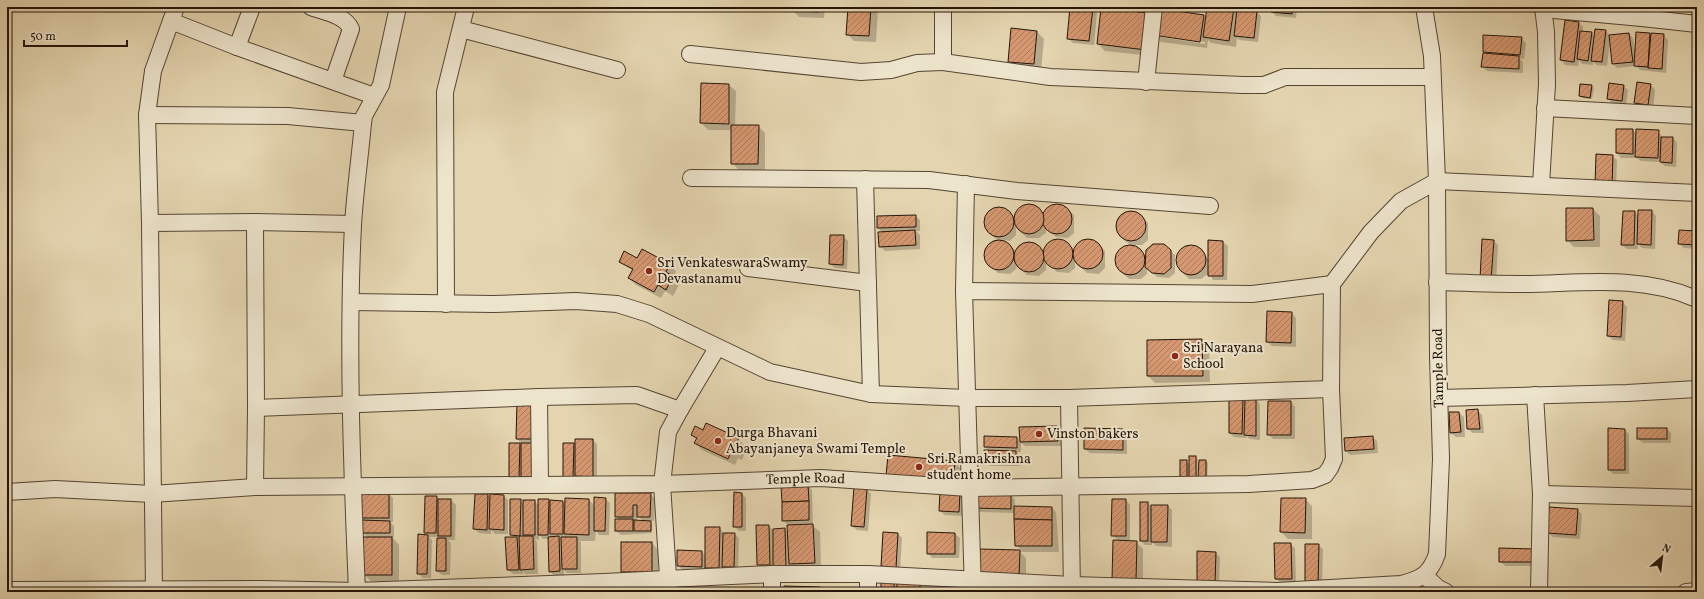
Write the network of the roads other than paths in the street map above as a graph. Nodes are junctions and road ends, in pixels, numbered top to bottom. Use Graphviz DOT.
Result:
graph roads {
  1 [pos="252,7"];
  2 [pos="398,7"];
  3 [pos="466,7"];
  4 [pos="943,7"];
  5 [pos="1154,7"];
  6 [pos="1424,7"];
  7 [pos="314,8"];
  8 [pos="1543,8"];
  9 [pos="1642,12"];
  10 [pos="174,14"];
  11 [pos="1697,24"];
  12 [pos="462,29"];
  13 [pos="237,47"];
  14 [pos="690,54"];
  15 [pos="943,62"];
  16 [pos="617,70"];
  17 [pos="1432,77"];
  18 [pos="333,81"];
  19 [pos="1146,82"];
  20 [pos="374,96"];
  21 [pos="1545,108"];
  22 [pos="147,115"];
  23 [pos="1697,116"];
  24 [pos="363,123"];
  25 [pos="691,178"];
  26 [pos="865,179"];
  27 [pos="1437,181"];
  28 [pos="966,184"];
  29 [pos="1541,185"];
  30 [pos="1697,193"];
  31 [pos="1210,206"];
  32 [pos="255,222"];
  33 [pos="150,223"];
  34 [pos="353,224"];
  35 [pos="748,268"];
  36 [pos="1438,282"];
  37 [pos="868,283"];
  38 [pos="1332,284"];
  39 [pos="964,291"];
  40 [pos="1694,298"];
  41 [pos="351,302"];
  42 [pos="446,304"];
  43 [pos="717,348"];
  44 [pos="1331,389"];
  45 [pos="1697,389"];
  46 [pos="871,394"];
  47 [pos="1535,395"];
  48 [pos="539,397"];
  49 [pos="967,398"];
  50 [pos="1069,398"];
  51 [pos="1439,398"];
  52 [pos="352,403"];
  53 [pos="256,408"];
  54 [pos="680,410"];
  55 [pos="540,484"];
  56 [pos="662,484"];
  57 [pos="352,486"];
  58 [pos="1071,486"];
  59 [pos="255,487"];
  60 [pos="969,488"];
  61 [pos="7,492"];
  62 [pos="152,494"];
  63 [pos="1541,494"];
  64 [pos="1697,498"];
  65 [pos="772,574"];
  66 [pos="868,574"];
  67 [pos="1425,576"];
  68 [pos="669,586"];
  69 [pos="972,586"];
  70 [pos="1072,588"];
  71 [pos="7,590"];
  72 [pos="262,590"];
  73 [pos="44,591"];
  74 [pos="154,591"];
  75 [pos="1277,591"];
  76 [pos="1697,591"];
  77 [pos="357,592"];
  78 [pos="772,592"];
  79 [pos="868,592"];
  80 [pos="1446,592"];
  81 [pos="1539,592"];
  82 [pos="1686,592"];
  1 -- 13 [label="street"];
  2 -- 20 [label="street"];
  3 -- 12 [label="street"];
  4 -- 15 [label="street"];
  5 -- 19 [label="street"];
  6 -- 17 [label="street, Tample Road"];
  7 -- 18 [label="street"];
  8 -- 9 [label="street"];
  8 -- 21 [label="street"];
  9 -- 11 [label="street"];
  10 -- 13 [label="street"];
  10 -- 22 [label="street"];
  12 -- 16 [label="street"];
  12 -- 42 [label="street"];
  13 -- 18 [label="street"];
  14 -- 15 [label="street"];
  15 -- 19 [label="street"];
  17 -- 19 [label="street"];
  17 -- 27 [label="street, Tample Road"];
  18 -- 20 [label="street"];
  20 -- 24 [label="street"];
  21 -- 23 [label="street"];
  21 -- 29 [label="street"];
  22 -- 24 [label="street"];
  22 -- 33 [label="street"];
  24 -- 34 [label="street"];
  25 -- 26 [label="street"];
  26 -- 28 [label="street"];
  26 -- 37 [label="street"];
  27 -- 29 [label="street"];
  27 -- 36 [label="street, Tample Road"];
  27 -- 38 [label="street"];
  28 -- 31 [label="street"];
  28 -- 39 [label="street"];
  29 -- 30 [label="street"];
  32 -- 33 [label="street"];
  32 -- 34 [label="street"];
  32 -- 53 [label="street"];
  33 -- 62 [label="street"];
  34 -- 41 [label="street"];
  35 -- 37 [label="street"];
  36 -- 40 [label="street"];
  36 -- 51 [label="street, Tample Road"];
  37 -- 46 [label="street"];
  38 -- 39 [label="street"];
  38 -- 44 [label="street, Temple Road"];
  39 -- 49 [label="street"];
  41 -- 42 [label="street"];
  41 -- 52 [label="street"];
  42 -- 43 [label="street"];
  43 -- 46 [label="street"];
  43 -- 54 [label="street"];
  44 -- 50 [label="street"];
  44 -- 58 [label="street, Temple Road"];
  45 -- 47 [label="street"];
  46 -- 49 [label="street"];
  47 -- 51 [label="street"];
  47 -- 63 [label="street"];
  48 -- 52 [label="street"];
  48 -- 54 [label="street"];
  48 -- 55 [label="street"];
  49 -- 50 [label="street"];
  49 -- 60 [label="street"];
  50 -- 58 [label="street"];
  51 -- 67 [label="street, Tample Road"];
  52 -- 53 [label="street"];
  52 -- 57 [label="street"];
  53 -- 59 [label="street"];
  54 -- 56 [label="street"];
  55 -- 56 [label="street, Temple Road"];
  55 -- 57 [label="street, Temple Road"];
  56 -- 60 [label="street, Temple Road"];
  56 -- 68 [label="street"];
  57 -- 59 [label="street, Temple Road"];
  57 -- 77 [label="street"];
  58 -- 60 [label="street, Temple Road"];
  58 -- 70 [label="street"];
  59 -- 62 [label="street, Temple Road"];
  60 -- 69 [label="street"];
  61 -- 62 [label="street, Temple Road"];
  62 -- 74 [label="street"];
  63 -- 64 [label="street"];
  63 -- 81 [label="street"];
  65 -- 66 [label="street"];
  65 -- 68 [label="street"];
  65 -- 78 [label="street"];
  66 -- 69 [label="street"];
  66 -- 79 [label="street"];
  67 -- 75 [label="street"];
  67 -- 80 [label="street"];
  68 -- 77 [label="street"];
  69 -- 70 [label="street"];
  70 -- 75 [label="street"];
  71 -- 73 [label="street"];
  72 -- 74 [label="street"];
  72 -- 77 [label="street"];
  73 -- 74 [label="street"];
  76 -- 82 [label="street"];
}
